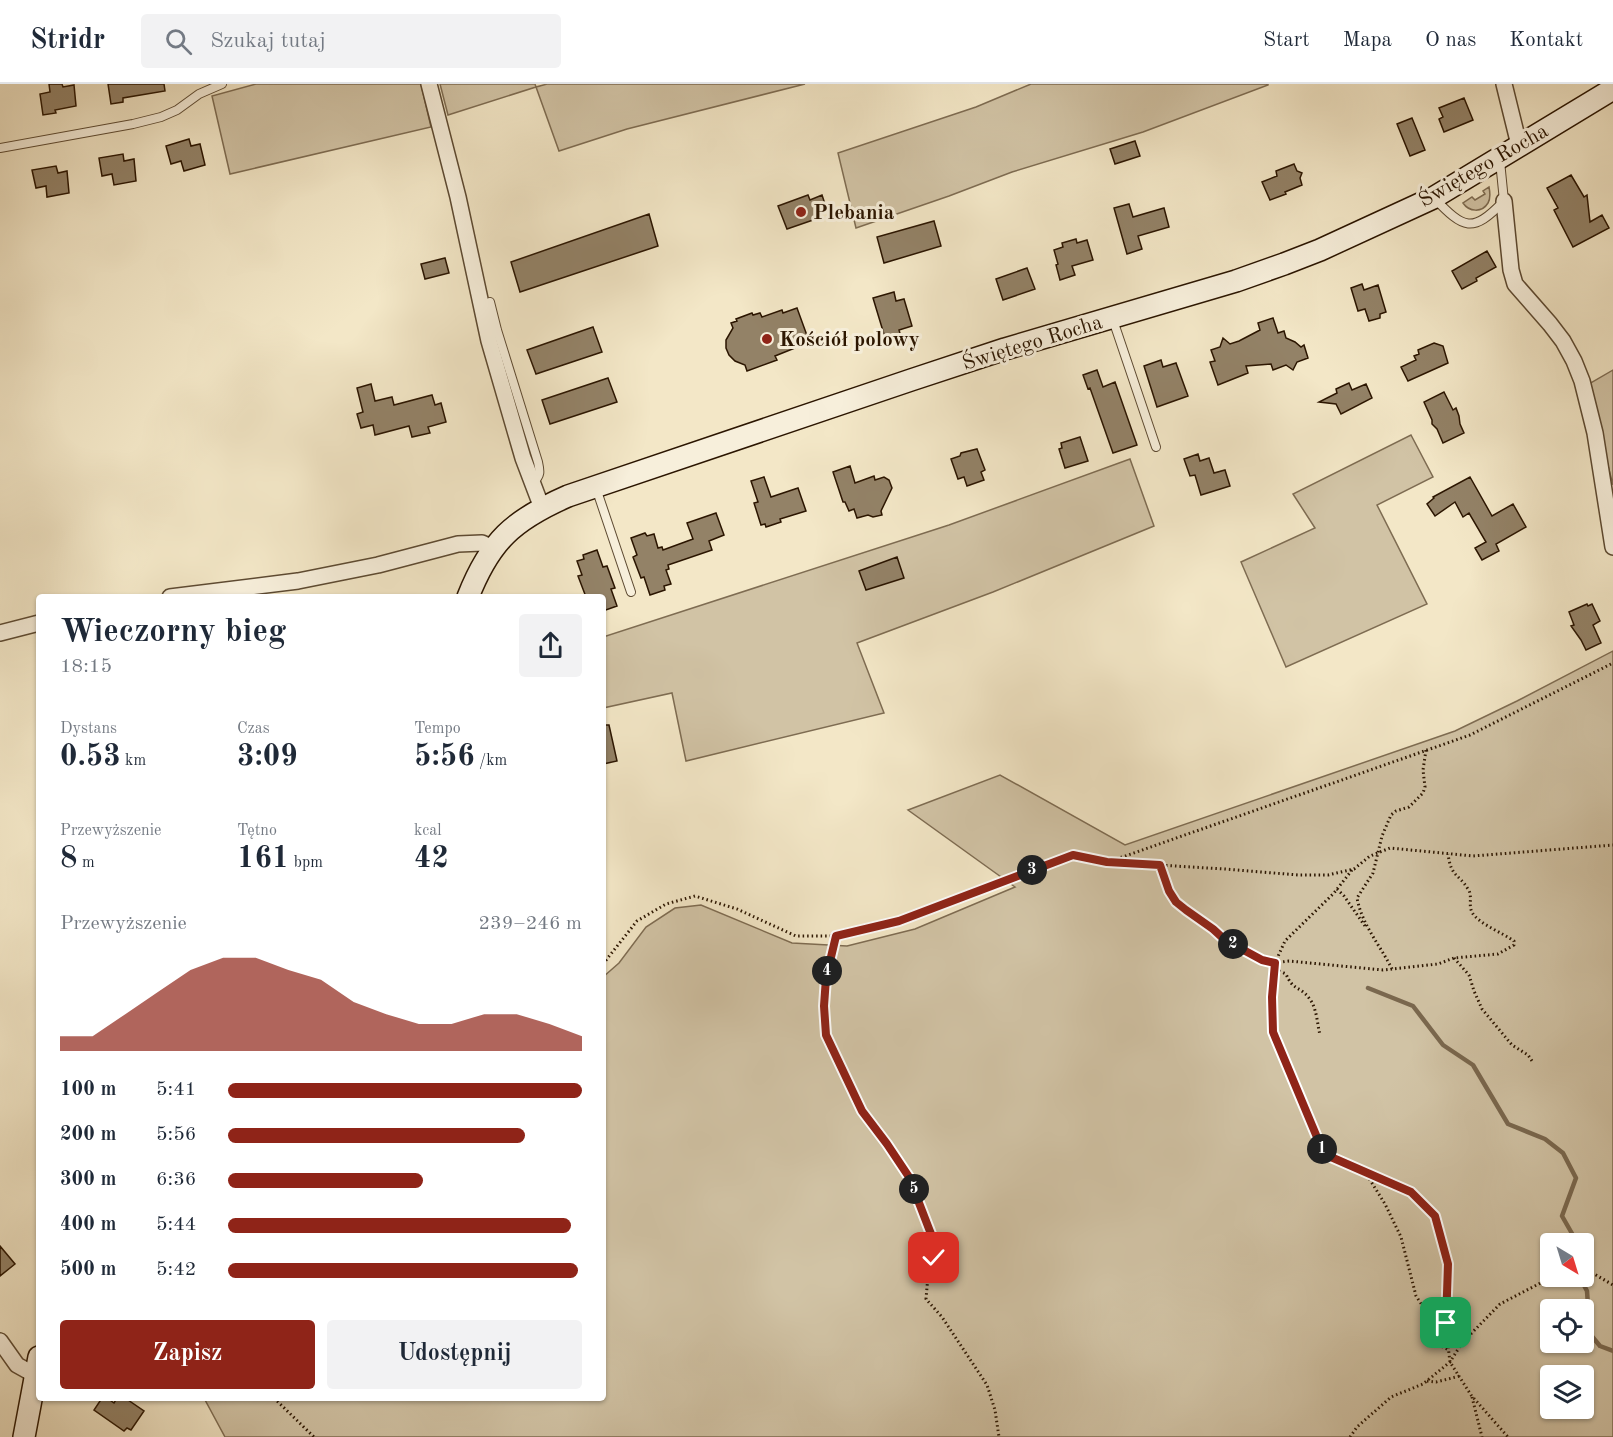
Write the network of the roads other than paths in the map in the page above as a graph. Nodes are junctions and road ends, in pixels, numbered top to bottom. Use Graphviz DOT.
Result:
graph roads {
  1 [pos="222,84"];
  2 [pos="429,84"];
  3 [pos="1504,84"];
  4 [pos="1613,89"];
  5 [pos="1519,145"];
  6 [pos="0,148"];
  7 [pos="1499,157"];
  8 [pos="1433,198"];
  9 [pos="1504,201"];
  10 [pos="490,302"];
  11 [pos="1113,318"];
  12 [pos="1156,447"];
  13 [pos="533,483"];
  14 [pos="595,487"];
  15 [pos="542,507"];
  16 [pos="1613,547"];
  17 [pos="493,548"];
  18 [pos="631,592"];
  19 [pos="193,594"];
  20 [pos="469,594"];
  21 [pos="36,624"];
  22 [pos="0,633"];
  23 [pos="0,1341"];
  24 [pos="36,1366"];
  25 [pos="36,1371"];
  26 [pos="24,1437"];
  1 -- 6 [label="lane"];
  2 -- 13 [label="street"];
  3 -- 5 [label="street"];
  4 -- 5 [label="street, Świętego Rocha"];
  5 -- 7 [label="street, Świętego Rocha"];
  7 -- 8 [label="street, Świętego Rocha"];
  7 -- 9 [label="lane"];
  8 -- 9 [label="lane"];
  8 -- 11 [label="street, Świętego Rocha"];
  9 -- 16 [label="street"];
  10 -- 13 [label="lane"];
  11 -- 12 [label="lane"];
  11 -- 14 [label="street, Świętego Rocha"];
  13 -- 15 [label="street"];
  14 -- 15 [label="street, Świętego Rocha"];
  14 -- 18 [label="lane"];
  15 -- 17 [label="street, Świętego Rocha"];
  17 -- 19 [label="street"];
  17 -- 20 [label="street, Świętego Rocha"];
  21 -- 22 [label="street"];
  23 -- 24 [label="street"];
  25 -- 26 [label="street"];
}
